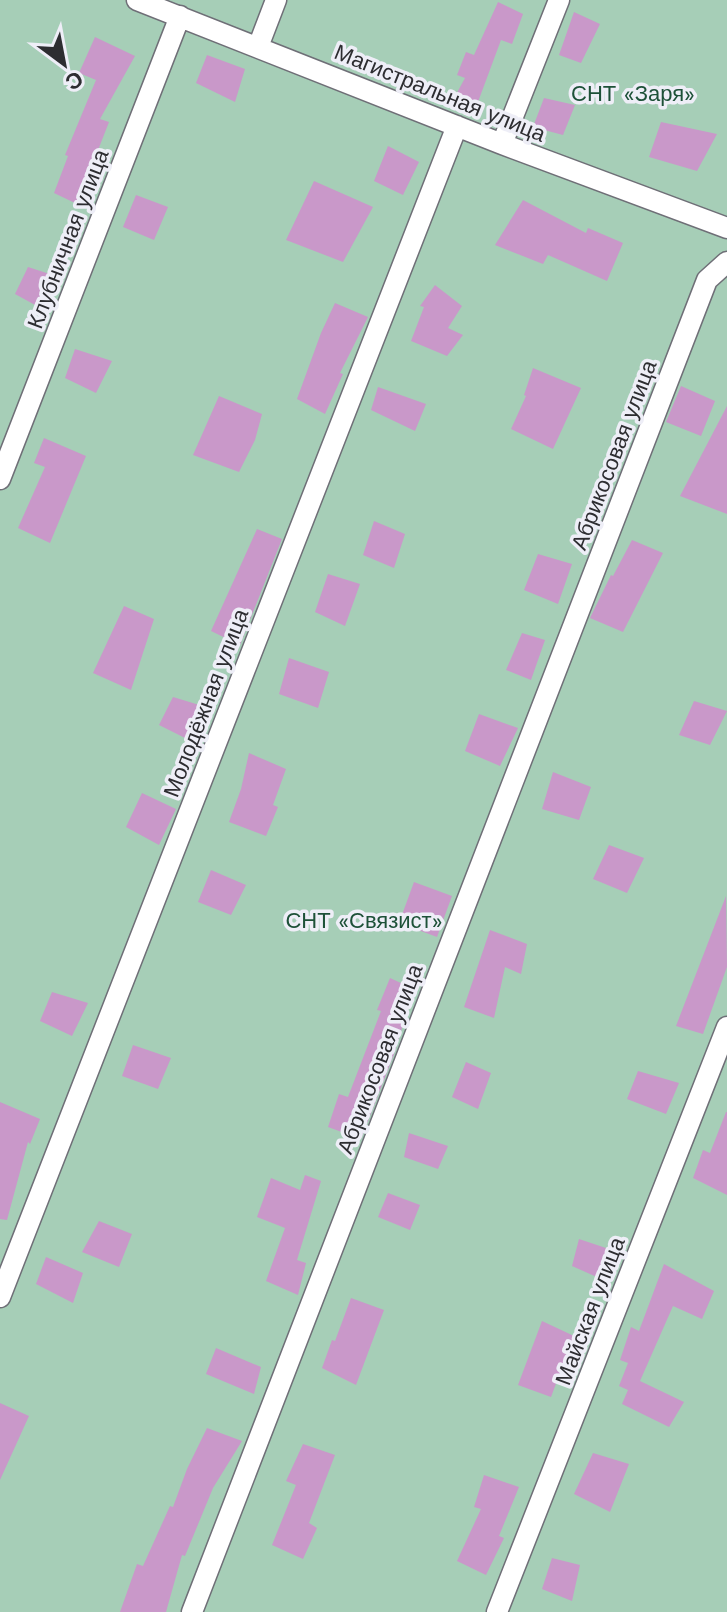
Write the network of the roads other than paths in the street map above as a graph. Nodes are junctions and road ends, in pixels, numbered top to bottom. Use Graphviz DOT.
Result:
graph roads {
  1 [pos="137,0"];
  2 [pos="276,0"];
  3 [pos="559,0"];
  4 [pos="180,16"];
  5 [pos="258,47"];
  6 [pos="457,126"];
  7 [pos="502,144"];
  8 [pos="727,228"];
  9 [pos="727,262"];
  10 [pos="0,479"];
  11 [pos="727,1027"];
  12 [pos="0,1297"];
  13 [pos="192,1612"];
  14 [pos="497,1612"];
  1 -- 4 [label="street, Магистральная улица"];
  2 -- 5 [label="street"];
  3 -- 7 [label="street"];
  4 -- 5 [label="street, Магистральная улица"];
  4 -- 10 [label="street, Клубничная улица"];
  5 -- 6 [label="street, Магистральная улица"];
  6 -- 7 [label="street, Магистральная улица"];
  6 -- 12 [label="street, Молодёжная улица"];
  7 -- 8 [label="street, Магистральная улица"];
  9 -- 13 [label="street, Абрикосовая улица"];
  11 -- 14 [label="street, Майская улица"];
}
